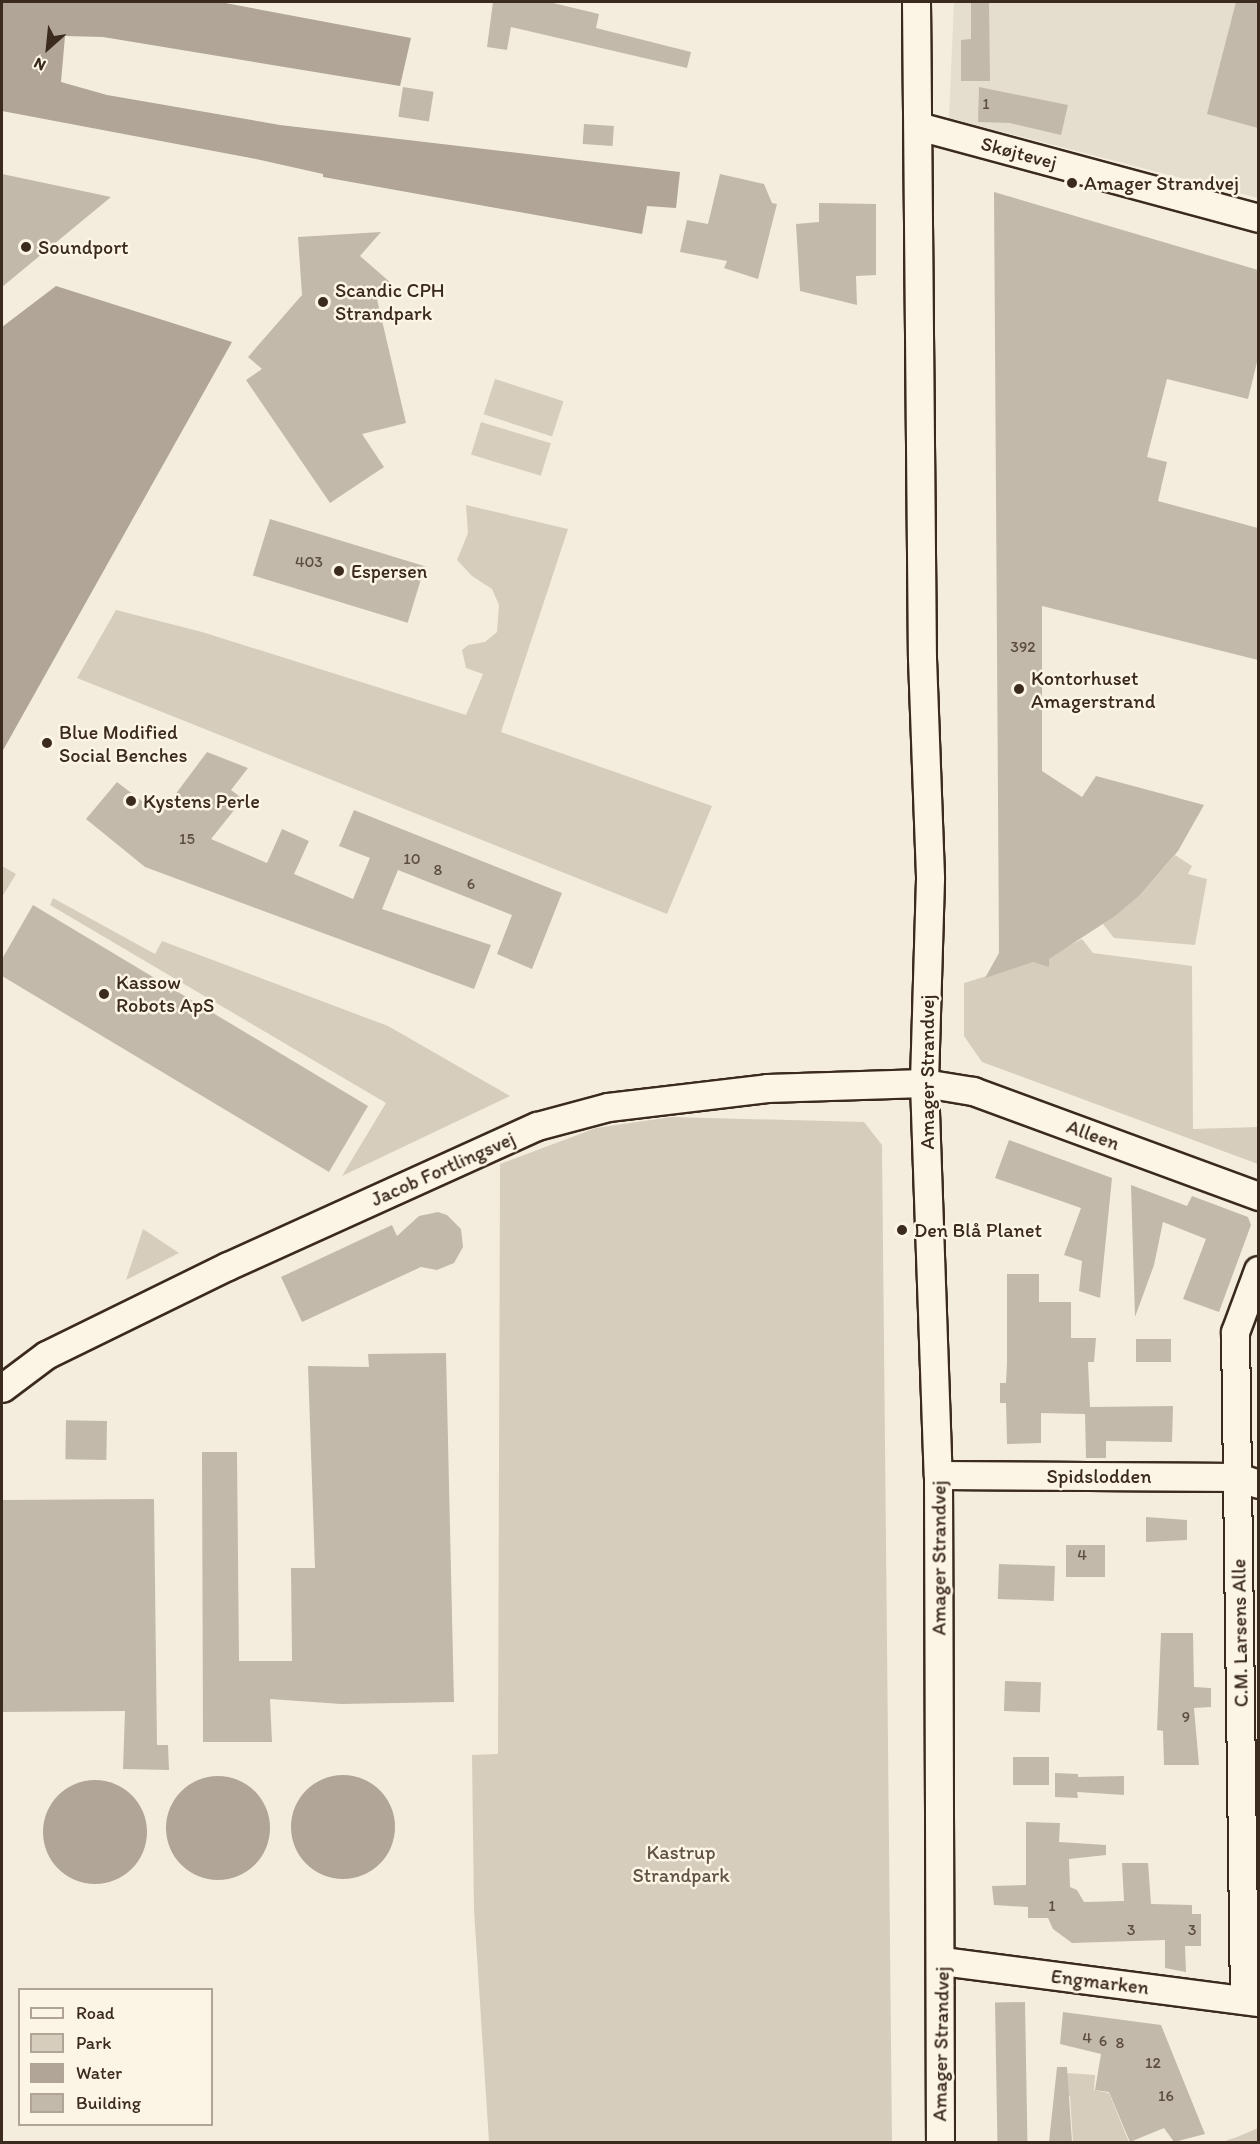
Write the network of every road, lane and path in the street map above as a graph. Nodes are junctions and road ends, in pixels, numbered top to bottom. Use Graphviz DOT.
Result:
graph roads {
  1 [pos="916,2"];
  2 [pos="918,126"];
  3 [pos="1258,218"];
  4 [pos="924,1083"];
  5 [pos="1258,1196"];
  6 [pos="1258,1270"];
  7 [pos="2,1388"];
  8 [pos="939,1475"];
  9 [pos="1248,1480"];
  10 [pos="942,1961"];
  11 [pos="1251,2001"];
  12 [pos="940,2142"];
  1 -- 2 [label="street, Amager Strandvej"];
  2 -- 3 [label="street, Skøjtevej"];
  2 -- 4 [label="street, Amager Strandvej"];
  4 -- 5 [label="street, Alleen"];
  4 -- 7 [label="street, Jacob Fortlingsvej"];
  4 -- 8 [label="street, Amager Strandvej"];
  6 -- 9 [label="street, C.M. Larsens Alle"];
  8 -- 9 [label="street, Spidslodden"];
  8 -- 10 [label="street, Amager Strandvej"];
  9 -- 11 [label="street, C.M. Larsens Alle"];
  10 -- 11 [label="street, Engmarken"];
  10 -- 12 [label="street, Amager Strandvej"];
}
